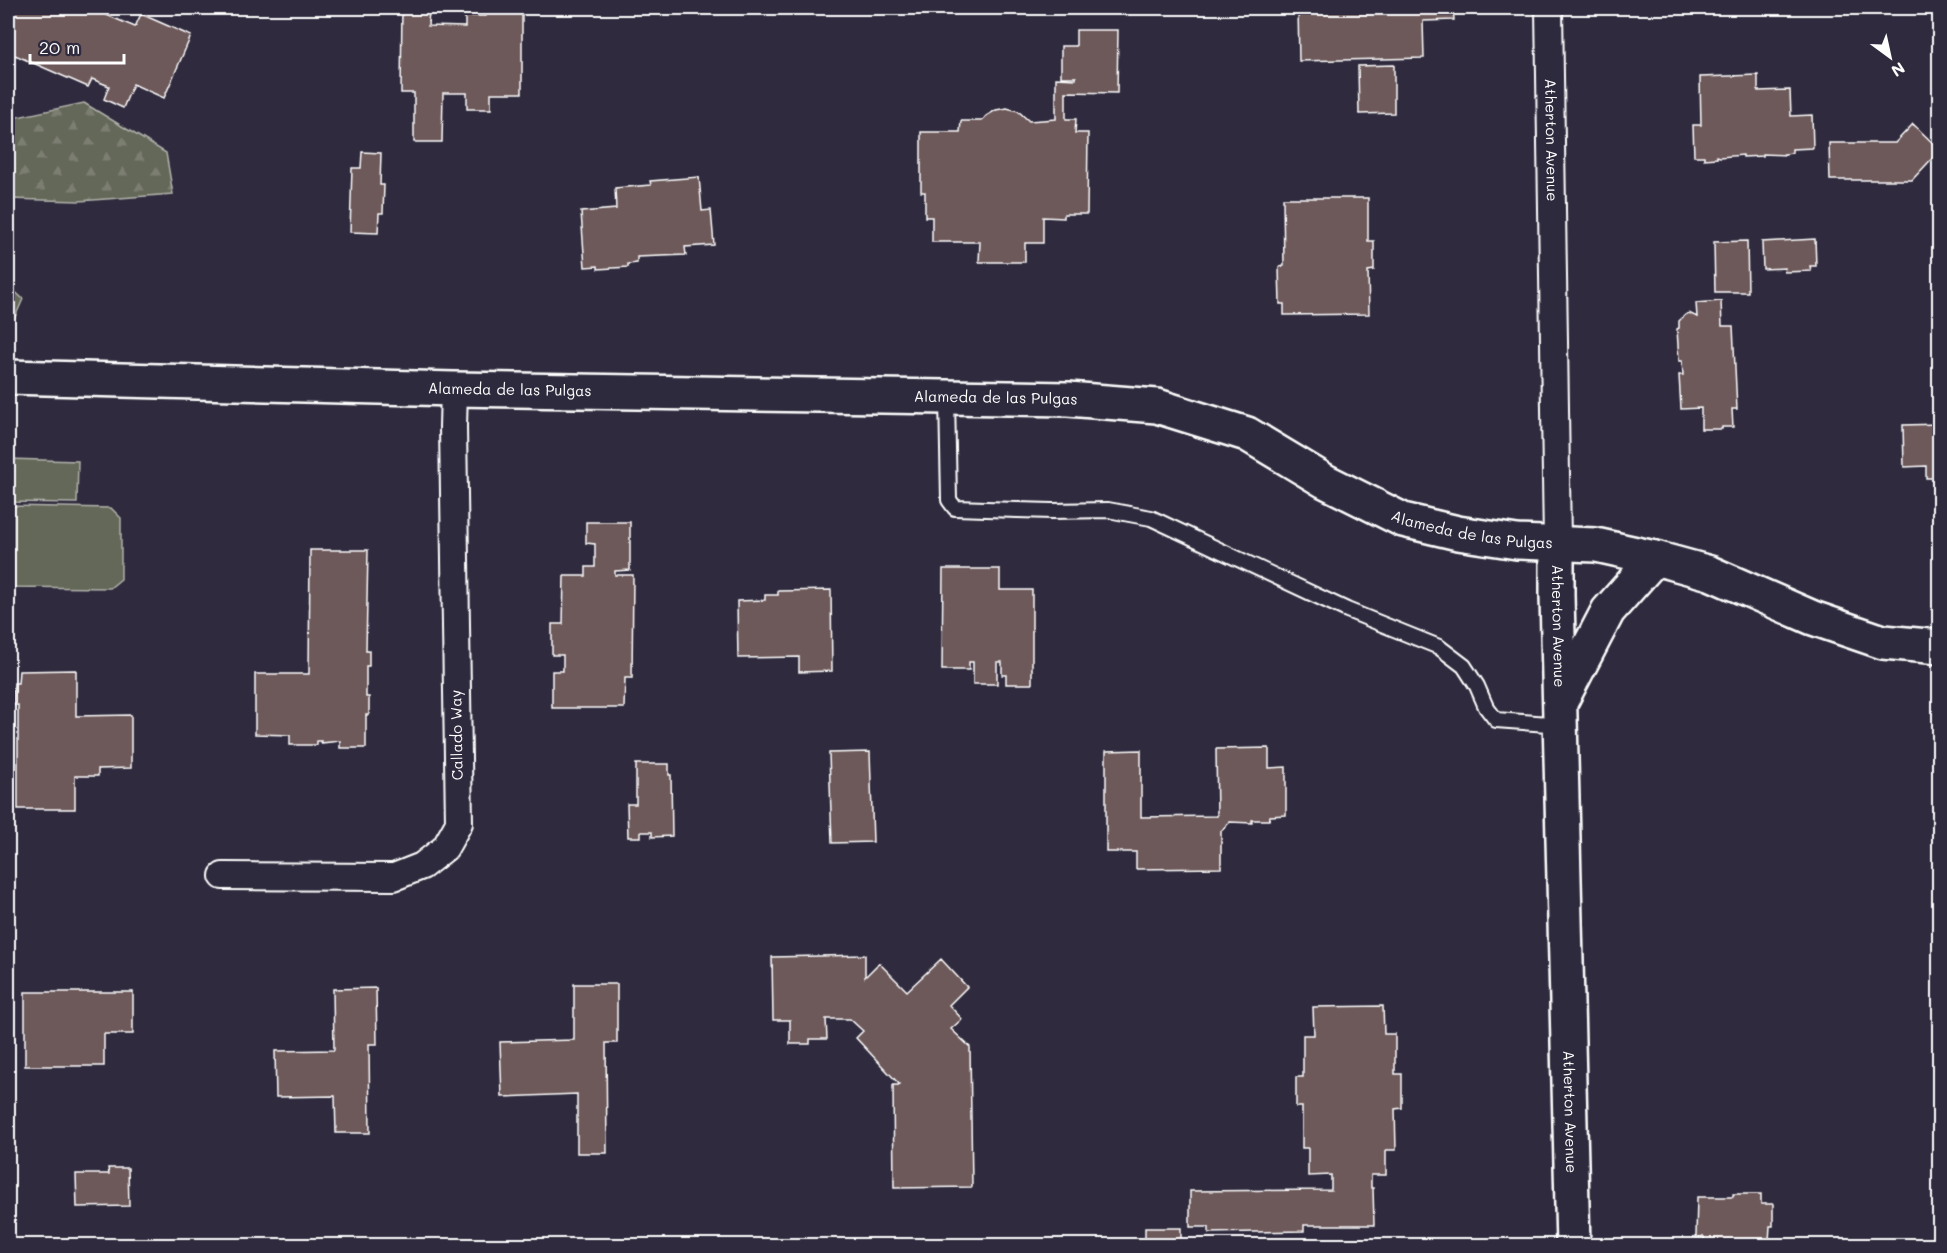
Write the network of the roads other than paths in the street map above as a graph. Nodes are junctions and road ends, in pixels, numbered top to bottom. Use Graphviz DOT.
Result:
graph roads {
  1 [pos="1549,8"];
  2 [pos="8,377"];
  3 [pos="454,389"];
  4 [pos="947,398"];
  5 [pos="1557,543"];
  6 [pos="1655,558"];
  7 [pos="1940,647"];
  8 [pos="1561,713"];
  9 [pos="223,876"];
  10 [pos="1573,1245"];
  1 -- 5 [label="street, Atherton Avenue"];
  2 -- 3 [label="main road, Alameda de las Pulgas"];
  3 -- 4 [label="main road, Alameda de las Pulgas"];
  3 -- 9 [label="street, Callado Way"];
  4 -- 5 [label="main road, Alameda de las Pulgas"];
  4 -- 8 [label="lane"];
  5 -- 6 [label="main road, Alameda de las Pulgas"];
  5 -- 8 [label="main road, Atherton Avenue"];
  6 -- 7 [label="main road, Alameda de las Pulgas"];
  6 -- 8 [label="main road"];
  8 -- 10 [label="main road, Atherton Avenue"];
}
